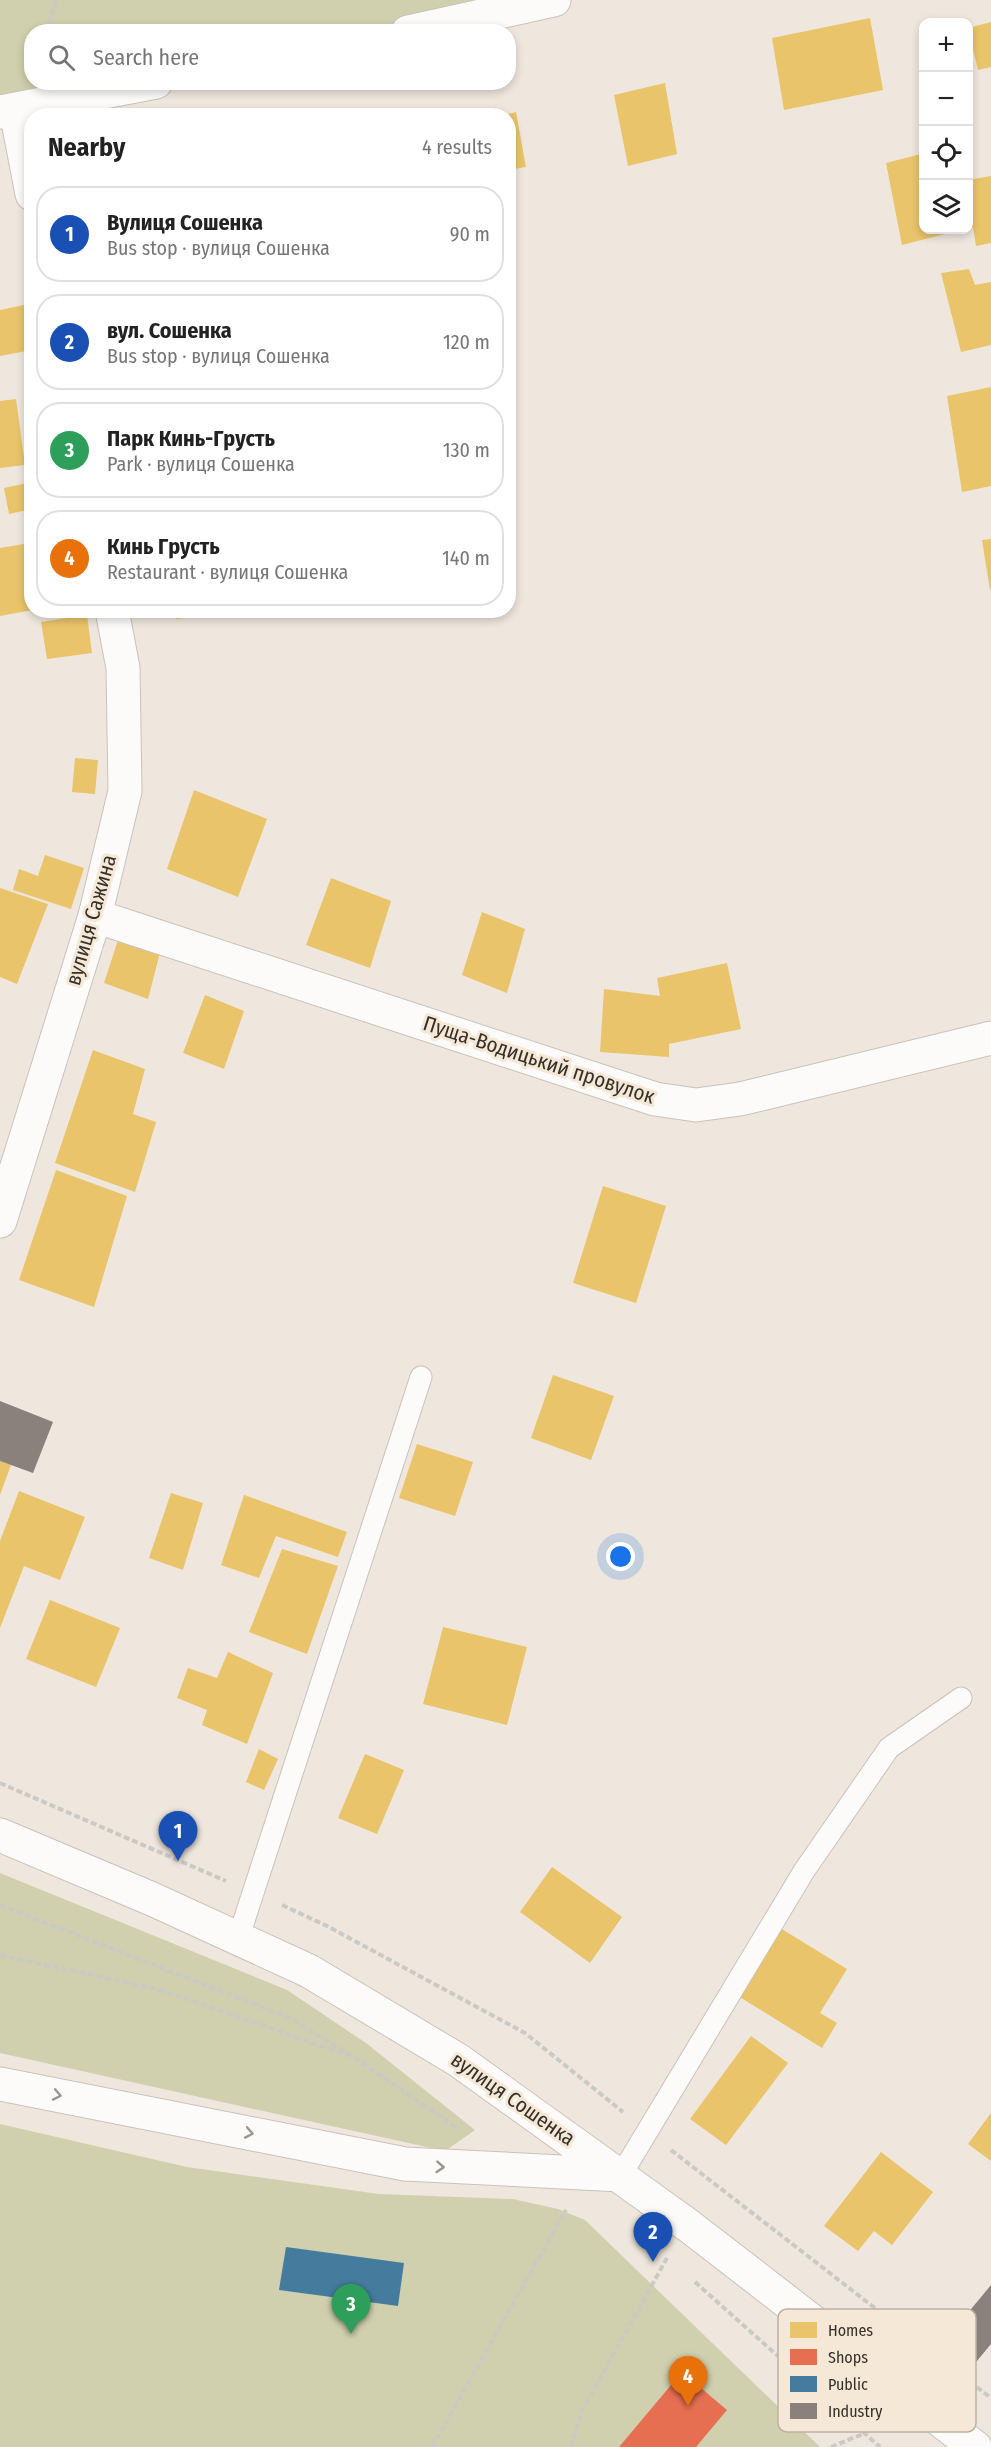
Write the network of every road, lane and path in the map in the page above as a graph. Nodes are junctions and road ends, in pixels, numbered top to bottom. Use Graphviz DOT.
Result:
graph roads {
  1 [pos="56,0"];
  2 [pos="554,0"];
  3 [pos="49,24"];
  4 [pos="444,24"];
  5 [pos="115,90"];
  6 [pos="8,111"];
  7 [pos="24,166"];
  8 [pos="114,618"];
  9 [pos="95,916"];
  10 [pos="991,1038"];
  11 [pos="0,1221"];
  12 [pos="421,1377"];
  13 [pos="961,1698"];
  14 [pos="0,1835"];
  15 [pos="0,1905"];
  16 [pos="238,1940"];
  17 [pos="0,1955"];
  18 [pos="355,2058"];
  19 [pos="0,2084"];
  20 [pos="460,2131"];
  21 [pos="621,2175"];
  22 [pos="569,2204"];
  23 [pos="658,2250"];
  24 [pos="667,2257"];
  25 [pos="676,2265"];
  26 [pos="694,2281"];
  27 [pos="795,2309"];
  28 [pos="778,2357"];
  29 [pos="955,2432"];
  30 [pos="863,2434"];
  31 [pos="432,2447"];
  32 [pos="571,2447"];
  33 [pos="831,2447"];
  34 [pos="880,2447"];
  35 [pos="975,2447"];
  1 -- 3 [label="path"];
  2 -- 4 [label="street"];
  5 -- 6 [label="street"];
  6 -- 7 [label="street"];
  8 -- 9 [label="street, вулиця Сажина"];
  9 -- 10 [label="street, Пуща-Водицький провулок"];
  9 -- 11 [label="street, вулиця Сажина"];
  12 -- 16 [label="lane"];
  13 -- 21 [label="lane"];
  14 -- 16 [label="street, вулиця Сошенка"];
  15 -- 18 [label="path"];
  16 -- 21 [label="street, вулиця Сошенка"];
  17 -- 18 [label="path"];
  18 -- 20 [label="path"];
  19 -- 21 [label="street, one-way"];
  21 -- 27 [label="street, вулиця Сошенка"];
  22 -- 31 [label="path"];
  23 -- 24 [label="path"];
  24 -- 25 [label="path"];
  24 -- 32 [label="path"];
  26 -- 28 [label="path"];
  29 -- 35 [label="street, вулиця Сошенка"];
  30 -- 33 [label="path"];
  30 -- 34 [label="path"];
}
